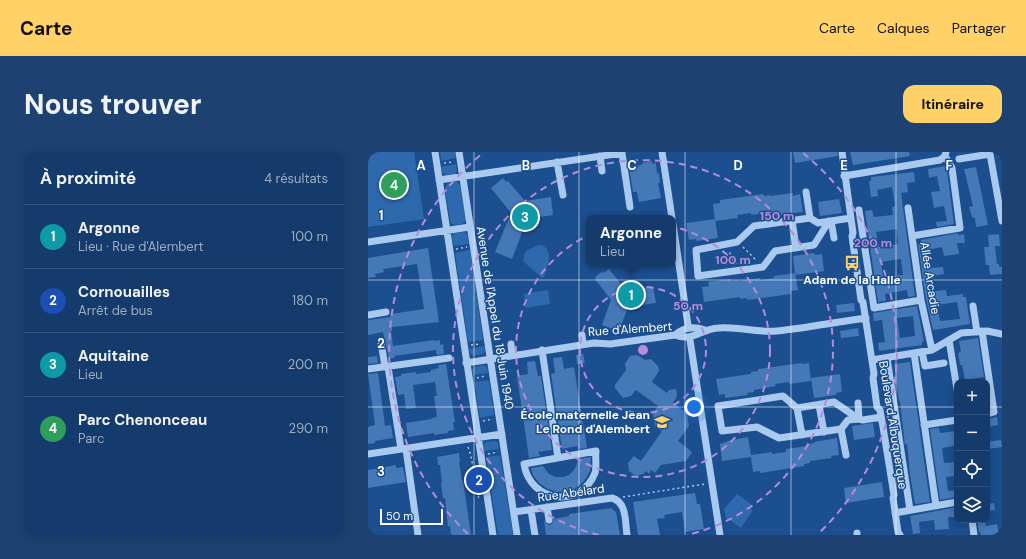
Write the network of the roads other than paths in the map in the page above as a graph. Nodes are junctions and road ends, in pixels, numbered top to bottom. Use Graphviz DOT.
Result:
graph roads {
  1 [pos="435,152"];
  2 [pos="459,152"];
  3 [pos="662,152"];
  4 [pos="842,152"];
  5 [pos="945,154"];
  6 [pos="600,156"];
  7 [pos="959,159"];
  8 [pos="557,162"];
  9 [pos="602,171"];
  10 [pos="462,176"];
  11 [pos="844,176"];
  12 [pos="439,180"];
  13 [pos="806,192"];
  14 [pos="563,195"];
  15 [pos="1000,201"];
  16 [pos="630,207"];
  17 [pos="908,208"];
  18 [pos="859,210"];
  19 [pos="672,215"];
  20 [pos="810,218"];
  21 [pos="851,218"];
  22 [pos="792,220"];
  23 [pos="830,221"];
  24 [pos="1002,221"];
  25 [pos="470,227"];
  26 [pos="447,230"];
  27 [pos="912,236"];
  28 [pos="834,238"];
  29 [pos="368,242"];
  30 [pos="676,244"];
  31 [pos="796,248"];
  32 [pos="921,300"];
  33 [pos="973,306"];
  34 [pos="386,312"];
  35 [pos="368,315"];
  36 [pos="866,318"];
  37 [pos="688,325"];
  38 [pos="979,332"];
  39 [pos="1002,334"];
  40 [pos="582,335"];
  41 [pos="690,340"];
  42 [pos="949,340"];
  43 [pos="381,342"];
  44 [pos="511,344"];
  45 [pos="583,344"];
  46 [pos="542,350"];
  47 [pos="932,350"];
  48 [pos="922,352"];
  49 [pos="914,353"];
  50 [pos="512,355"];
  51 [pos="449,358"];
  52 [pos="887,358"];
  53 [pos="490,359"];
  54 [pos="872,360"];
  55 [pos="466,362"];
  56 [pos="944,363"];
  57 [pos="386,367"];
  58 [pos="368,369"];
  59 [pos="955,379"];
  60 [pos="988,379"];
  61 [pos="990,391"];
  62 [pos="858,403"];
  63 [pos="819,405"];
  64 [pos="798,408"];
  65 [pos="990,413"];
  66 [pos="881,417"];
  67 [pos="859,419"];
  68 [pos="954,420"];
  69 [pos="924,425"];
  70 [pos="841,429"];
  71 [pos="824,432"];
  72 [pos="502,434"];
  73 [pos="802,435"];
  74 [pos="478,437"];
  75 [pos="403,449"];
  76 [pos="368,454"];
  77 [pos="846,455"];
  78 [pos="558,458"];
  79 [pos="954,503"];
  80 [pos="936,506"];
  81 [pos="547,507"];
  82 [pos="530,510"];
  83 [pos="910,510"];
  84 [pos="514,512"];
  85 [pos="895,513"];
  86 [pos="549,520"];
  87 [pos="972,523"];
  88 [pos="418,535"];
  89 [pos="493,535"];
  90 [pos="518,535"];
  91 [pos="535,535"];
  92 [pos="627,535"];
  93 [pos="720,535"];
  94 [pos="900,535"];
  95 [pos="974,535"];
  1 -- 12 [label="street"];
  2 -- 10 [label="street, Avenue de l'Appel du 18 Juin 1940"];
  3 -- 19 [label="street"];
  4 -- 11 [label="street, Boulevard Albuquerque"];
  5 -- 11 [label="street"];
  5 -- 27 [label="street"];
  6 -- 8 [label="street"];
  6 -- 9 [label="street"];
  6 -- 16 [label="street"];
  7 -- 15 [label="street"];
  8 -- 10 [label="street"];
  8 -- 14 [label="street"];
  10 -- 12 [label="street"];
  10 -- 25 [label="street, Avenue de l'Appel du 18 Juin 1940"];
  11 -- 21 [label="street, Boulevard Albuquerque"];
  12 -- 26 [label="street"];
  13 -- 20 [label="street"];
  15 -- 24 [label="street"];
  17 -- 27 [label="street, Allée Arcadie"];
  18 -- 32 [label="street"];
  20 -- 22 [label="street"];
  20 -- 23 [label="street"];
  21 -- 23 [label="street"];
  21 -- 36 [label="street, Boulevard Albuquerque"];
  22 -- 31 [label="street"];
  22 -- 31 [label="street"];
  23 -- 28 [label="street"];
  23 -- 31 [label="street"];
  25 -- 26 [label="street"];
  25 -- 53 [label="street, Avenue de l'Appel du 18 Juin 1940"];
  26 -- 29 [label="street"];
  26 -- 55 [label="street"];
  27 -- 32 [label="street, Allée Arcadie"];
  30 -- 37 [label="street"];
  32 -- 47 [label="street, Allée Arcadie"];
  33 -- 38 [label="street"];
  34 -- 35 [label="street"];
  36 -- 45 [label="street, Rue d'Alembert"];
  36 -- 54 [label="street, Boulevard Albuquerque"];
  38 -- 39 [label="street"];
  38 -- 42 [label="street"];
  38 -- 60 [label="street"];
  40 -- 45 [label="street"];
  41 -- 93 [label="street"];
  42 -- 47 [label="street"];
  42 -- 59 [label="street"];
  43 -- 57 [label="street"];
  44 -- 50 [label="street"];
  45 -- 46 [label="street, Rue d'Alembert"];
  46 -- 50 [label="street, Rue d'Alembert"];
  46 -- 78 [label="street"];
  47 -- 48 [label="street"];
  48 -- 49 [label="street"];
  48 -- 56 [label="street"];
  49 -- 52 [label="street"];
  49 -- 69 [label="street"];
  50 -- 53 [label="street, Rue d'Alembert"];
  51 -- 57 [label="street"];
  52 -- 54 [label="street"];
  52 -- 83 [label="street"];
  53 -- 55 [label="street, Rue d'Alembert"];
  53 -- 72 [label="street, Avenue de l'Appel du 18 Juin 1940"];
  54 -- 66 [label="street, Boulevard Albuquerque"];
  55 -- 74 [label="street"];
  57 -- 58 [label="street"];
  57 -- 75 [label="street"];
  61 -- 65 [label="street"];
  62 -- 67 [label="street"];
  63 -- 64 [label="street"];
  63 -- 67 [label="street"];
  63 -- 71 [label="street"];
  64 -- 73 [label="street"];
  64 -- 73 [label="street"];
  66 -- 67 [label="street"];
  66 -- 85 [label="street, Boulevard Albuquerque"];
  67 -- 70 [label="street"];
  68 -- 69 [label="street"];
  69 -- 80 [label="street"];
  70 -- 71 [label="street"];
  70 -- 77 [label="street"];
  71 -- 73 [label="street"];
  72 -- 74 [label="street"];
  72 -- 84 [label="street, Avenue de l'Appel du 18 Juin 1940"];
  74 -- 75 [label="street"];
  74 -- 89 [label="street"];
  75 -- 76 [label="street"];
  75 -- 88 [label="street"];
  78 -- 78 [label="street"];
  79 -- 80 [label="street"];
  80 -- 83 [label="street"];
  81 -- 82 [label="street, Rue Abélard"];
  81 -- 86 [label="street"];
  81 -- 92 [label="street, Rue Abélard"];
  82 -- 84 [label="street, Rue Abélard"];
  82 -- 91 [label="street"];
  83 -- 85 [label="street"];
  84 -- 90 [label="street, Avenue de l'Appel du 18 Juin 1940"];
  85 -- 94 [label="street, Boulevard Albuquerque"];
  87 -- 95 [label="street"];
}
